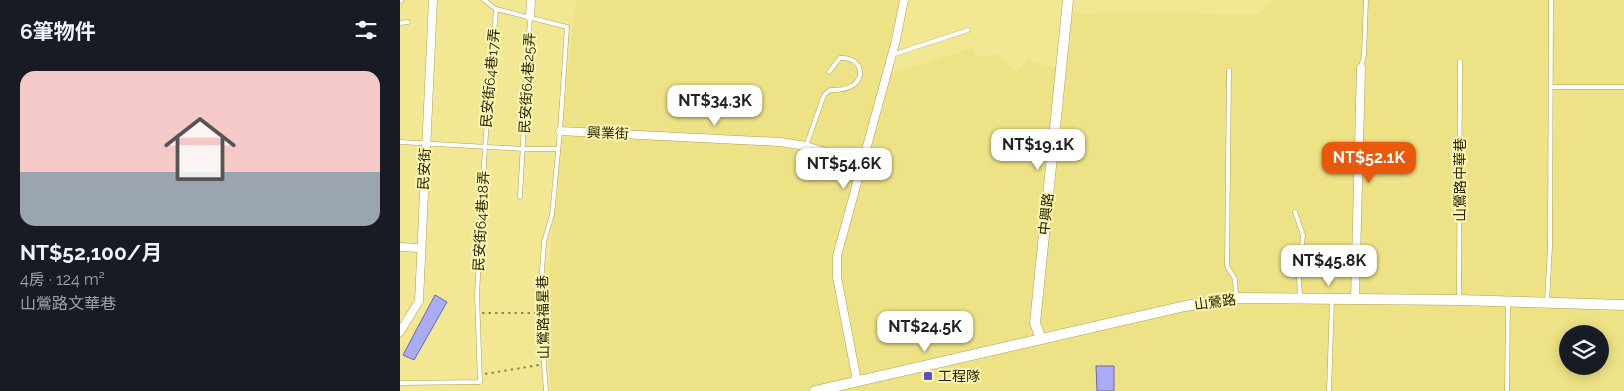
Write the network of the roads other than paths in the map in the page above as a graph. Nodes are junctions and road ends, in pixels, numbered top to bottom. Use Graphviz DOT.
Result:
graph roads {
  1 [pos="433,0"];
  2 [pos="484,0"];
  3 [pos="531,0"];
  4 [pos="904,0"];
  5 [pos="1068,0"];
  6 [pos="1366,0"];
  7 [pos="1552,0"];
  8 [pos="496,9"];
  9 [pos="530,17"];
  10 [pos="400,22"];
  11 [pos="408,22"];
  12 [pos="968,30"];
  13 [pos="892,55"];
  14 [pos="1460,60"];
  15 [pos="1360,68"];
  16 [pos="1229,70"];
  17 [pos="830,72"];
  18 [pos="1552,87"];
  19 [pos="1624,87"];
  20 [pos="560,131"];
  21 [pos="400,142"];
  22 [pos="426,144"];
  23 [pos="806,146"];
  24 [pos="485,147"];
  25 [pos="524,149"];
  26 [pos="557,149"];
  27 [pos="863,164"];
  28 [pos="520,197"];
  29 [pos="1295,212"];
  30 [pos="400,248"];
  31 [pos="420,248"];
  32 [pos="1236,298"];
  33 [pos="1300,299"];
  34 [pos="1332,299"];
  35 [pos="1356,299"];
  36 [pos="1459,300"];
  37 [pos="1508,303"];
  38 [pos="1547,304"];
  39 [pos="1624,305"];
  40 [pos="400,332"];
  41 [pos="1041,339"];
  42 [pos="857,381"];
  43 [pos="400,383"];
  44 [pos="546,391"];
  45 [pos="815,391"];
  46 [pos="1329,391"];
  47 [pos="1507,391"];
  1 -- 22 [label="street, 民安街"];
  2 -- 8 [label="lane"];
  3 -- 9 [label="street"];
  4 -- 13 [label="street"];
  5 -- 41 [label="street, 中興路"];
  6 -- 15 [label="lane"];
  7 -- 18 [label="lane"];
  8 -- 9 [label="lane"];
  8 -- 24 [label="lane, 民安街64巷17弄"];
  9 -- 20 [label="lane, 山鶯路福星巷"];
  9 -- 25 [label="lane, 民安街64巷25弄"];
  10 -- 11 [label="lane"];
  12 -- 13 [label="lane"];
  13 -- 27 [label="street"];
  14 -- 36 [label="lane, 山鶯路中華巷"];
  15 -- 35 [label="street"];
  16 -- 32 [label="lane"];
  17 -- 23 [label="lane"];
  18 -- 19 [label="lane"];
  18 -- 38 [label="lane"];
  20 -- 23 [label="street, 興業街"];
  20 -- 26 [label="lane, 山鶯路福星巷"];
  21 -- 22 [label="lane"];
  22 -- 24 [label="lane"];
  22 -- 31 [label="street, 民安街"];
  23 -- 27 [label="street, 興業街"];
  24 -- 25 [label="lane"];
  24 -- 43 [label="lane, 民安街64巷18弄"];
  25 -- 26 [label="lane"];
  25 -- 28 [label="lane, 民安街64巷25弄"];
  26 -- 44 [label="lane, 山鶯路福星巷"];
  27 -- 42 [label="street"];
  29 -- 33 [label="lane"];
  30 -- 31 [label="street"];
  31 -- 40 [label="street, 民安街"];
  32 -- 33 [label="street, 山鶯路"];
  32 -- 41 [label="street, 山鶯路"];
  33 -- 34 [label="street, 山鶯路"];
  34 -- 35 [label="street, 山鶯路"];
  34 -- 46 [label="lane"];
  35 -- 36 [label="street, 山鶯路"];
  36 -- 37 [label="street, 山鶯路"];
  37 -- 38 [label="street, 山鶯路"];
  37 -- 47 [label="lane"];
  38 -- 39 [label="street, 山鶯路"];
  41 -- 42 [label="street, 山鶯路"];
  42 -- 45 [label="street, 山鶯路"];
}
